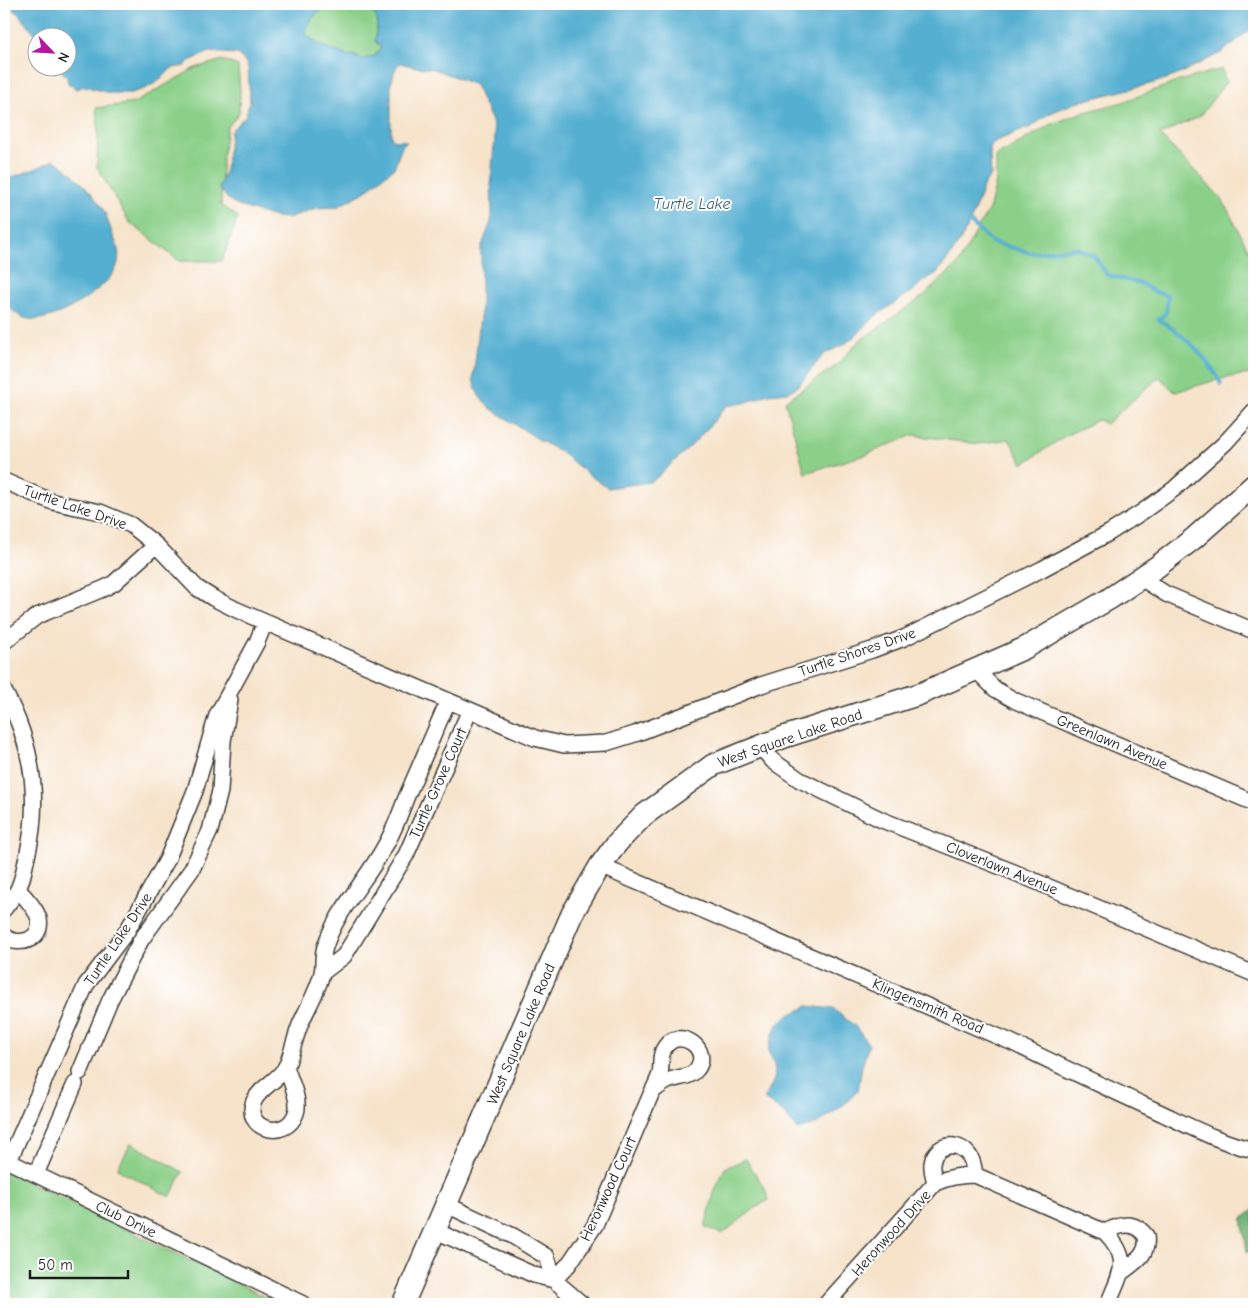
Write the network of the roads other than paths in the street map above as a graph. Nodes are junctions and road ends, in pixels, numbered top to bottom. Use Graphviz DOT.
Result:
graph roads {
  1 [pos="1254,411"];
  2 [pos="4,481"];
  3 [pos="1254,485"];
  4 [pos="156,545"];
  5 [pos="1141,578"];
  6 [pos="265,622"];
  7 [pos="1254,631"];
  8 [pos="4,642"];
  9 [pos="976,670"];
  10 [pos="415,686"];
  11 [pos="232,689"];
  12 [pos="4,691"];
  13 [pos="448,701"];
  14 [pos="470,710"];
  15 [pos="760,746"];
  16 [pos="1254,803"];
  17 [pos="386,845"];
  18 [pos="406,855"];
  19 [pos="600,866"];
  20 [pos="18,889"];
  21 [pos="4,909"];
  22 [pos="4,936"];
  23 [pos="322,973"];
  24 [pos="1254,974"];
  25 [pos="286,1066"];
  26 [pos="652,1092"];
  27 [pos="1254,1150"];
  28 [pos="6,1160"];
  29 [pos="36,1174"];
  30 [pos="975,1176"];
  31 [pos="935,1183"];
  32 [pos="447,1205"];
  33 [pos="436,1231"];
  34 [pos="1105,1232"];
  35 [pos="1122,1272"];
  36 [pos="554,1280"];
  37 [pos="303,1304"];
  38 [pos="403,1304"];
  39 [pos="582,1304"];
  40 [pos="826,1304"];
  41 [pos="1108,1304"];
  1 -- 14 [label="street, Turtle Shores Drive"];
  2 -- 4 [label="street, Turtle Lake Drive"];
  3 -- 5 [label="street, West Square Lake Road"];
  4 -- 6 [label="street, Turtle Lake Drive"];
  4 -- 8 [label="street"];
  5 -- 7 [label="street"];
  5 -- 9 [label="street, West Square Lake Road"];
  6 -- 10 [label="street, Turtle Lake Drive"];
  6 -- 11 [label="street, Turtle Lake Drive"];
  9 -- 15 [label="street, West Square Lake Road"];
  9 -- 16 [label="street, Greenlawn Avenue"];
  10 -- 13 [label="street, Turtle Shores Drive"];
  11 -- 28 [label="street, Turtle Lake Drive"];
  11 -- 29 [label="street, Turtle Lake Drive"];
  12 -- 20 [label="street"];
  13 -- 14 [label="street, Turtle Shores Drive"];
  13 -- 17 [label="street, Turtle Grove Court"];
  14 -- 18 [label="street, Turtle Grove Court"];
  15 -- 19 [label="street, West Square Lake Road"];
  15 -- 24 [label="street, Cloverlawn Avenue"];
  17 -- 18 [label="street, Turtle Grove Court"];
  17 -- 23 [label="street, Turtle Grove Court"];
  18 -- 23 [label="street, Turtle Grove Court"];
  19 -- 27 [label="street, Klingensmith Road"];
  19 -- 32 [label="street, West Square Lake Road"];
  20 -- 21 [label="street"];
  20 -- 22 [label="street"];
  23 -- 25 [label="street, Turtle Grove Court"];
  26 -- 36 [label="street, Heronwood Court"];
  28 -- 29 [label="street, Club Drive"];
  29 -- 37 [label="street, Club Drive"];
  30 -- 31 [label="street, Heronwood Drive"];
  30 -- 31 [label="street, Heronwood Drive"];
  30 -- 34 [label="street, Heronwood Drive"];
  31 -- 40 [label="street, Heronwood Drive"];
  32 -- 33 [label="street, West Square Lake Road"];
  32 -- 36 [label="street"];
  33 -- 36 [label="street"];
  33 -- 38 [label="street, West Square Lake Road"];
  34 -- 35 [label="street, Heronwood Drive"];
  34 -- 35 [label="street"];
  35 -- 41 [label="street"];
  36 -- 39 [label="street"];
}
